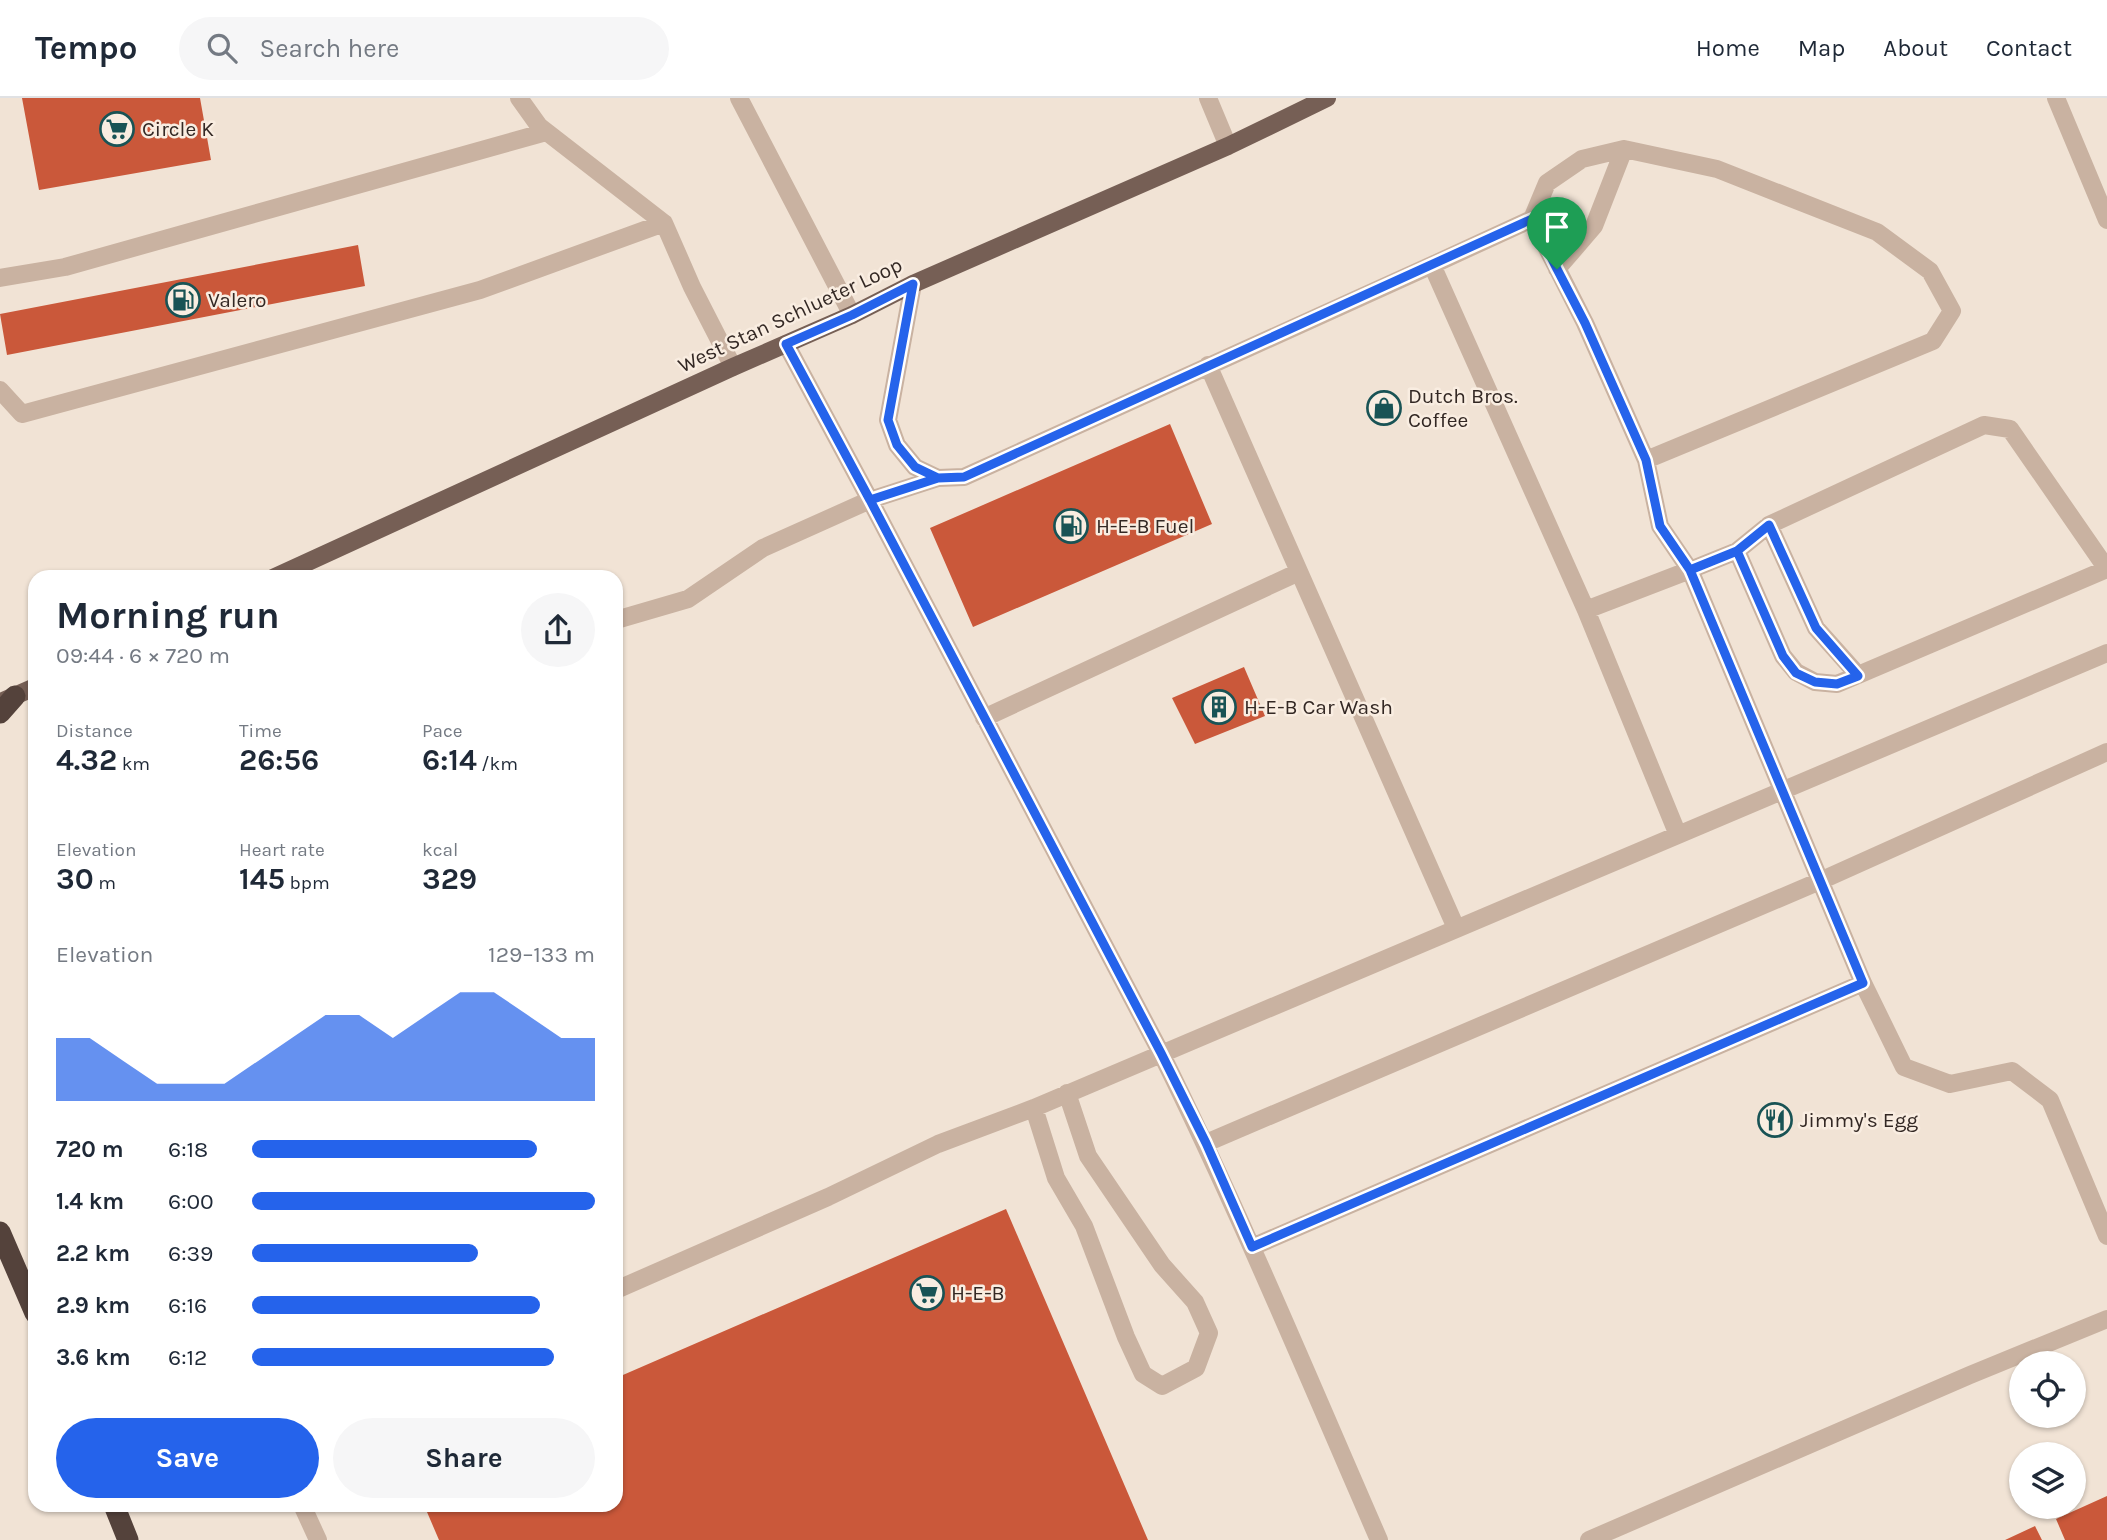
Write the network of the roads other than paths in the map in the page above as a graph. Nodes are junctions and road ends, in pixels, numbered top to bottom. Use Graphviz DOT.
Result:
graph roads {
  1 [pos="519,98"];
  2 [pos="739,98"];
  3 [pos="1208,98"];
  4 [pos="1327,98"];
  5 [pos="2056,98"];
  6 [pos="547,132"];
  7 [pos="1228,146"];
  8 [pos="1624,149"];
  9 [pos="1532,219"];
  10 [pos="2107,220"];
  11 [pos="664,223"];
  12 [pos="1432,265"];
  13 [pos="1557,269"];
  14 [pos="0,278"];
  15 [pos="913,284"];
  16 [pos="852,315"];
  17 [pos="786,344"];
  18 [pos="1208,365"];
  19 [pos="733,367"];
  20 [pos="0,390"];
  21 [pos="1646,460"];
  22 [pos="938,478"];
  23 [pos="870,500"];
  24 [pos="1769,525"];
  25 [pos="1737,551"];
  26 [pos="2107,569"];
  27 [pos="290,570"];
  28 [pos="1690,570"];
  29 [pos="1299,572"];
  30 [pos="1587,610"];
  31 [pos="623,618"];
  32 [pos="2107,653"];
  33 [pos="1858,676"];
  34 [pos="28,690"];
  35 [pos="5,699"];
  36 [pos="0,712"];
  37 [pos="984,718"];
  38 [pos="2107,752"];
  39 [pos="1783,790"];
  40 [pos="1678,835"];
  41 [pos="1820,881"];
  42 [pos="1456,929"];
  43 [pos="1863,983"];
  44 [pos="1161,1053"];
  45 [pos="1067,1093"];
  46 [pos="1034,1108"];
  47 [pos="1206,1143"];
  48 [pos="0,1232"];
  49 [pos="2107,1236"];
  50 [pos="1252,1247"];
  51 [pos="623,1287"];
  52 [pos="28,1296"];
  53 [pos="2107,1319"];
  54 [pos="118,1512"];
  55 [pos="305,1512"];
  56 [pos="128,1540"];
  57 [pos="318,1540"];
  58 [pos="1378,1540"];
  59 [pos="1589,1540"];
  1 -- 6 [label="street"];
  2 -- 16 [label="street"];
  3 -- 7 [label="street"];
  4 -- 7 [label="main road, West Stan Schlueter Loop"];
  5 -- 10 [label="street"];
  6 -- 11 [label="street"];
  6 -- 14 [label="street"];
  7 -- 15 [label="main road, West Stan Schlueter Loop"];
  8 -- 9 [label="street"];
  8 -- 13 [label="street"];
  8 -- 21 [label="street"];
  9 -- 12 [label="street"];
  9 -- 13 [label="street"];
  11 -- 19 [label="street"];
  11 -- 20 [label="street"];
  12 -- 18 [label="street"];
  12 -- 30 [label="street"];
  13 -- 21 [label="street"];
  15 -- 16 [label="main road, West Stan Schlueter Loop"];
  15 -- 22 [label="street"];
  16 -- 17 [label="main road, West Stan Schlueter Loop"];
  17 -- 19 [label="main road, West Stan Schlueter Loop"];
  17 -- 23 [label="street"];
  18 -- 22 [label="street"];
  18 -- 29 [label="street"];
  19 -- 27 [label="main road, West Stan Schlueter Loop"];
  21 -- 28 [label="street"];
  22 -- 23 [label="street"];
  23 -- 31 [label="street"];
  23 -- 37 [label="street"];
  24 -- 25 [label="street"];
  24 -- 26 [label="street"];
  24 -- 33 [label="street"];
  25 -- 28 [label="street"];
  25 -- 33 [label="street"];
  26 -- 33 [label="street"];
  28 -- 30 [label="street"];
  28 -- 39 [label="street"];
  29 -- 37 [label="street"];
  29 -- 42 [label="street"];
  30 -- 40 [label="street"];
  32 -- 39 [label="street"];
  34 -- 35 [label="main road"];
  35 -- 36 [label="highway"];
  37 -- 44 [label="street"];
  38 -- 41 [label="street"];
  39 -- 40 [label="street"];
  39 -- 41 [label="street"];
  40 -- 42 [label="street"];
  41 -- 43 [label="street"];
  41 -- 47 [label="street"];
  42 -- 44 [label="street"];
  43 -- 49 [label="street"];
  43 -- 50 [label="street"];
  44 -- 45 [label="street"];
  44 -- 47 [label="street"];
  45 -- 46 [label="street"];
  45 -- 46 [label="street"];
  46 -- 51 [label="street"];
  47 -- 50 [label="street"];
  48 -- 52 [label="highway"];
  50 -- 58 [label="street"];
  53 -- 59 [label="street"];
  54 -- 56 [label="highway"];
  55 -- 57 [label="street"];
}
